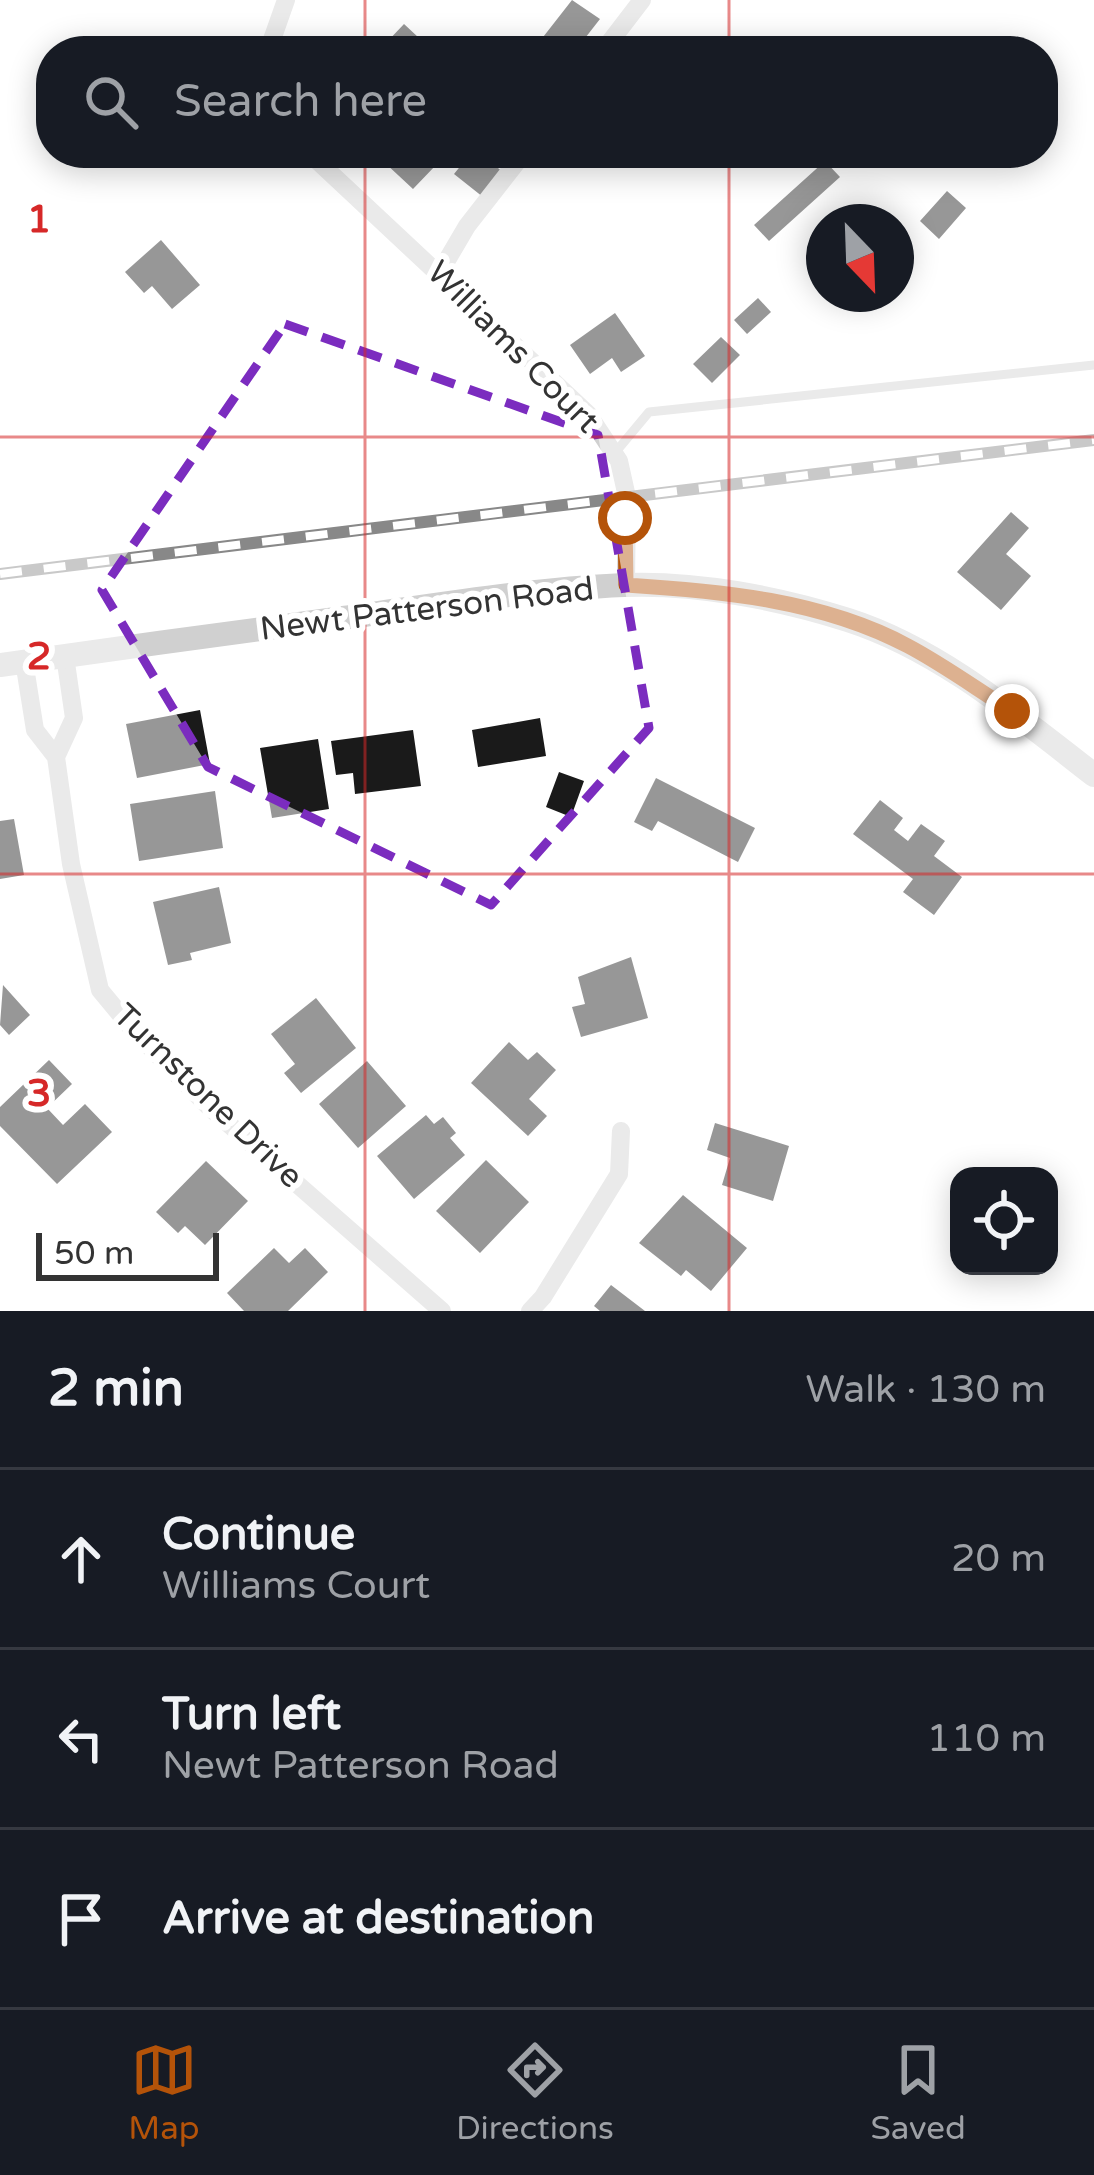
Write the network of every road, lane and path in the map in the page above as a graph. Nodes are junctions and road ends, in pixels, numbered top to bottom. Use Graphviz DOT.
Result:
graph roads {
  1 [pos="286,0"];
  2 [pos="643,0"];
  3 [pos="273,36"];
  4 [pos="615,36"];
  5 [pos="326,168"];
  6 [pos="512,168"];
  7 [pos="440,272"];
  8 [pos="1094,365"];
  9 [pos="614,454"];
  10 [pos="626,585"];
  11 [pos="65,656"];
  12 [pos="12,663"];
  13 [pos="56,757"];
  14 [pos="1094,775"];
  15 [pos="621,1131"];
  16 [pos="442,1311"];
  17 [pos="530,1311"];
  1 -- 3 [label="street"];
  2 -- 4 [label="street"];
  5 -- 7 [label="street, Williams Court"];
  6 -- 7 [label="street"];
  7 -- 9 [label="street, Williams Court"];
  8 -- 9 [label="lane"];
  9 -- 10 [label="street, Williams Court"];
  10 -- 11 [label="street, Newt Patterson Road"];
  10 -- 14 [label="street, Newt Patterson Road"];
  11 -- 12 [label="street, Newt Patterson Road"];
  11 -- 13 [label="street, Turnstone Drive"];
  12 -- 13 [label="street, Turnstone Drive"];
  13 -- 16 [label="street, Turnstone Drive"];
  15 -- 17 [label="street"];
}
